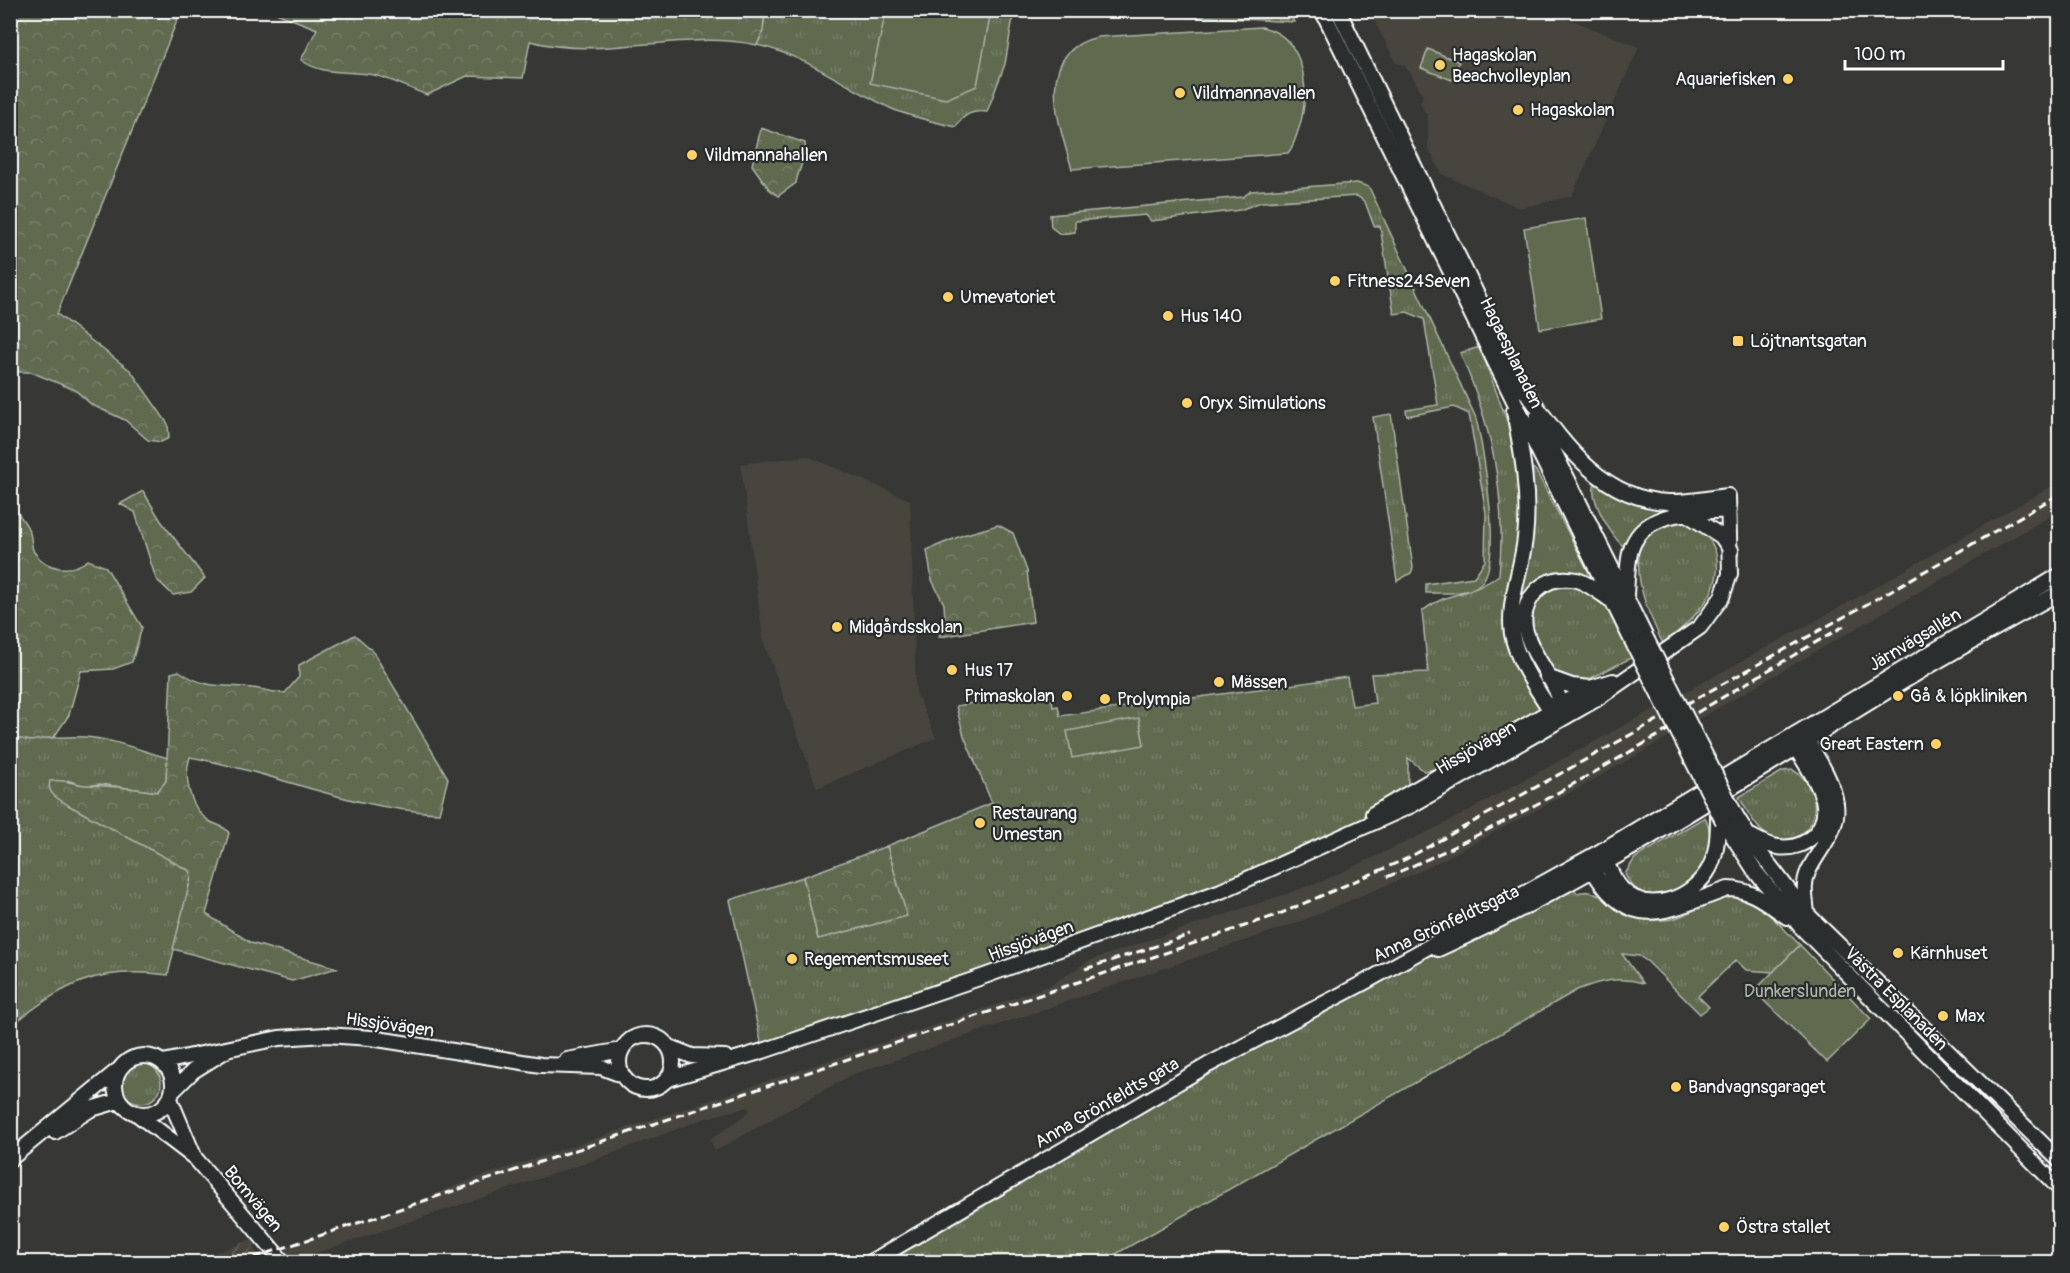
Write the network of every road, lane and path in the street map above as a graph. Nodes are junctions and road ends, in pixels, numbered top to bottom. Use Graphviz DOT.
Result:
graph roads {
  1 [pos="1322,10"];
  2 [pos="1338,10"];
  3 [pos="1516,390"];
  4 [pos="1729,510"];
  5 [pos="1687,514"];
  6 [pos="1731,550"];
  7 [pos="2060,575"];
  8 [pos="2060,592"];
  9 [pos="1619,599"];
  10 [pos="1548,677"];
  11 [pos="1623,678"];
  12 [pos="1590,688"];
  13 [pos="1560,713"];
  14 [pos="1799,740"];
  15 [pos="1724,817"];
  16 [pos="1747,834"];
  17 [pos="1603,856"];
  18 [pos="1589,865"];
  19 [pos="1808,914"];
  20 [pos="1801,927"];
  21 [pos="1365,982"];
  22 [pos="234,1046"];
  23 [pos="669,1047"];
  24 [pos="622,1050"];
  25 [pos="763,1051"];
  26 [pos="163,1062"];
  27 [pos="541,1065"];
  28 [pos="117,1071"];
  29 [pos="622,1075"];
  30 [pos="669,1078"];
  31 [pos="171,1095"];
  32 [pos="118,1101"];
  33 [pos="137,1114"];
  34 [pos="195,1158"];
  35 [pos="10,1160"];
  36 [pos="2060,1161"];
  37 [pos="2060,1189"];
  38 [pos="283,1263"];
  39 [pos="872,1263"];
  1 -- 3 [label="main road, Hagaesplanaden"];
  2 -- 3 [label="main road, Hagaesplanaden"];
  3 -- 4 [label="main road, Hissjövägen"];
  3 -- 9 [label="main road, Hagaesplanaden"];
  3 -- 13 [label="main road"];
  4 -- 5 [label="main road"];
  4 -- 6 [label="main road, Hissjövägen"];
  5 -- 6 [label="main road"];
  5 -- 9 [label="main road"];
  6 -- 11 [label="main road, Hissjövägen"];
  7 -- 14 [label="main road, Järnvägsallén"];
  8 -- 14 [label="main road, Järnvägsallén"];
  9 -- 10 [label="main road"];
  9 -- 15 [label="main road, Hagaesplanaden, bridge"];
  10 -- 12 [label="main road"];
  10 -- 13 [label="main road"];
  11 -- 12 [label="main road, Hissjövägen"];
  11 -- 13 [label="main road, Hissjövägen"];
  12 -- 13 [label="main road, Hissjövägen"];
  13 -- 25 [label="main road, Hissjövägen"];
  14 -- 16 [label="main road"];
  14 -- 17 [label="main road, Anna Grönfeldtsgata"];
  14 -- 19 [label="main road"];
  15 -- 16 [label="main road, Västra Esplanaden"];
  15 -- 17 [label="main road"];
  15 -- 20 [label="main road, Västra Esplanaden"];
  16 -- 19 [label="main road, Västra Esplanaden"];
  17 -- 18 [label="main road, Anna Grönfeldtsgata"];
  18 -- 20 [label="main road"];
  18 -- 21 [label="main road, Anna Grönfeldtsgata"];
  19 -- 36 [label="main road, Västra Esplanaden"];
  20 -- 37 [label="main road, Västra Esplanaden"];
  21 -- 39 [label="main road, Anna Grönfeldts gata"];
  22 -- 26 [label="main road, Hissjövägen"];
  22 -- 27 [label="main road, Hissjövägen"];
  22 -- 31 [label="main road, Hissjövägen"];
  23 -- 24 [label="main road"];
  23 -- 25 [label="main road, Hissjövägen"];
  23 -- 30 [label="main road"];
  24 -- 27 [label="main road, Hissjövägen"];
  24 -- 29 [label="main road"];
  25 -- 30 [label="main road, Hissjövägen"];
  26 -- 28 [label="main road"];
  26 -- 31 [label="main road"];
  27 -- 29 [label="main road, Hissjövägen"];
  28 -- 32 [label="main road"];
  28 -- 35 [label="main road"];
  29 -- 30 [label="main road"];
  31 -- 33 [label="main road"];
  31 -- 34 [label="main road, Bomvägen"];
  32 -- 33 [label="main road"];
  32 -- 35 [label="main road"];
  33 -- 34 [label="main road, Bomvägen"];
  34 -- 38 [label="main road, Bomvägen"];
}
